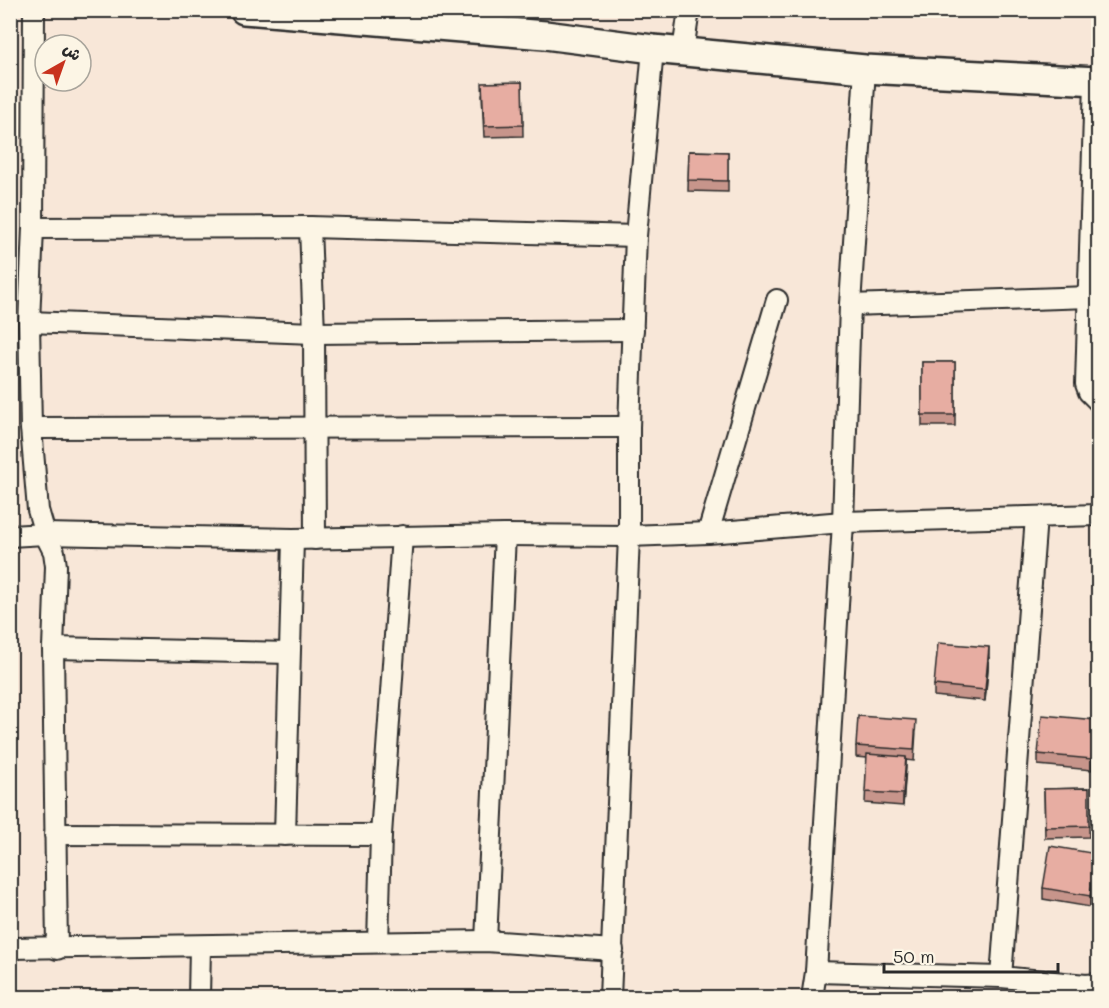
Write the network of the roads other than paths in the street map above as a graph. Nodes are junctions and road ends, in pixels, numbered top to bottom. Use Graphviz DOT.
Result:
graph roads {
  1 [pos="34,10"];
  2 [pos="244,10"];
  3 [pos="689,10"];
  4 [pos="653,49"];
  5 [pos="683,51"];
  6 [pos="865,69"];
  7 [pos="1097,81"];
  8 [pos="310,227"];
  9 [pos="33,228"];
  10 [pos="636,236"];
  11 [pos="1090,297"];
  12 [pos="777,300"];
  13 [pos="850,305"];
  14 [pos="29,322"];
  15 [pos="633,330"];
  16 [pos="314,333"];
  17 [pos="1098,401"];
  18 [pos="314,427"];
  19 [pos="629,427"];
  20 [pos="31,428"];
  21 [pos="1098,515"];
  22 [pos="1036,518"];
  23 [pos="843,522"];
  24 [pos="708,533"];
  25 [pos="45,534"];
  26 [pos="505,535"];
  27 [pos="10,536"];
  28 [pos="402,536"];
  29 [pos="629,536"];
  30 [pos="293,539"];
  31 [pos="315,539"];
  32 [pos="53,648"];
  33 [pos="289,653"];
  34 [pos="55,834"];
  35 [pos="285,835"];
  36 [pos="381,836"];
  37 [pos="486,941"];
  38 [pos="378,942"];
  39 [pos="200,946"];
  40 [pos="10,948"];
  41 [pos="57,949"];
  42 [pos="613,950"];
  43 [pos="816,972"];
  44 [pos="1001,977"];
  45 [pos="1098,984"];
  46 [pos="199,998"];
  47 [pos="610,998"];
  48 [pos="812,998"];
  1 -- 9 [label="street"];
  2 -- 4 [label="street"];
  3 -- 5 [label="street"];
  4 -- 5 [label="street"];
  4 -- 10 [label="street"];
  5 -- 6 [label="street"];
  6 -- 7 [label="street"];
  6 -- 13 [label="street"];
  7 -- 11 [label="street"];
  8 -- 9 [label="street"];
  8 -- 10 [label="street"];
  8 -- 16 [label="street"];
  9 -- 14 [label="street"];
  10 -- 15 [label="street"];
  11 -- 13 [label="street"];
  11 -- 17 [label="street"];
  12 -- 24 [label="street"];
  13 -- 23 [label="street"];
  14 -- 16 [label="street"];
  14 -- 20 [label="street"];
  15 -- 16 [label="street"];
  15 -- 19 [label="street"];
  16 -- 18 [label="street"];
  18 -- 19 [label="street"];
  18 -- 20 [label="street"];
  18 -- 31 [label="street"];
  19 -- 29 [label="street"];
  20 -- 25 [label="street"];
  21 -- 22 [label="street"];
  22 -- 23 [label="street"];
  22 -- 44 [label="street"];
  23 -- 24 [label="street"];
  23 -- 43 [label="street"];
  24 -- 29 [label="street"];
  25 -- 27 [label="street"];
  25 -- 30 [label="street"];
  25 -- 32 [label="street"];
  26 -- 28 [label="street"];
  26 -- 29 [label="street"];
  26 -- 37 [label="street"];
  28 -- 31 [label="street"];
  28 -- 36 [label="street"];
  29 -- 42 [label="street"];
  30 -- 31 [label="street"];
  30 -- 33 [label="street"];
  32 -- 33 [label="street"];
  32 -- 34 [label="street"];
  33 -- 35 [label="street"];
  34 -- 35 [label="street"];
  34 -- 41 [label="street"];
  35 -- 36 [label="street"];
  36 -- 38 [label="street"];
  37 -- 38 [label="street"];
  37 -- 42 [label="street"];
  38 -- 39 [label="street"];
  39 -- 41 [label="street"];
  39 -- 46 [label="street"];
  40 -- 41 [label="street"];
  42 -- 47 [label="street"];
  43 -- 44 [label="street"];
  43 -- 48 [label="street"];
  44 -- 45 [label="street"];
}
